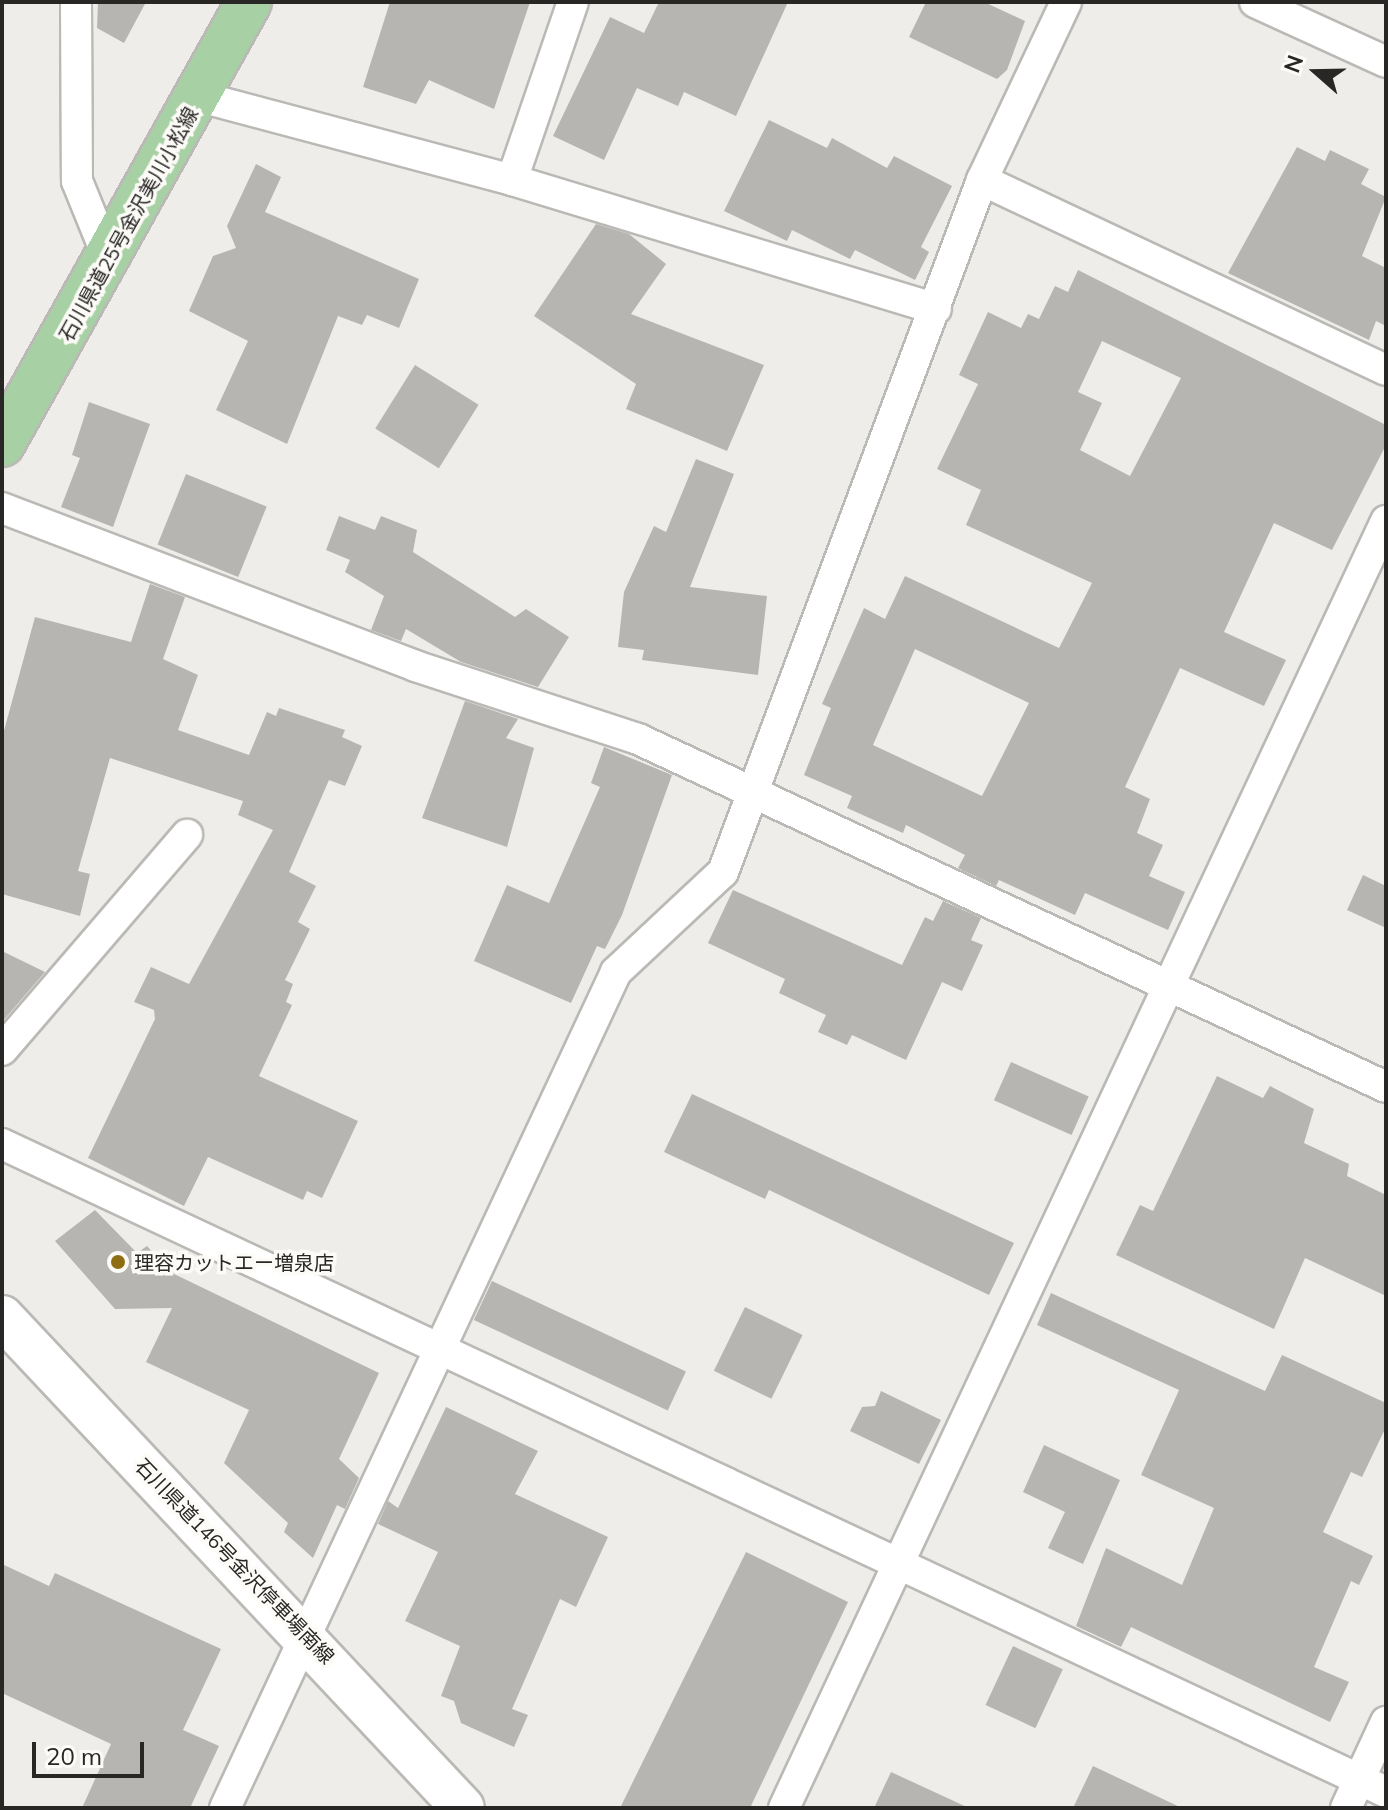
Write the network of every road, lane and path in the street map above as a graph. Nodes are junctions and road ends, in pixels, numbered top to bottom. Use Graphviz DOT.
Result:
graph roads {
  1 [pos="76,2"];
  2 [pos="249,2"];
  3 [pos="573,2"];
  4 [pos="1066,2"];
  5 [pos="1255,2"];
  6 [pos="1386,62"];
  7 [pos="197,96"];
  8 [pos="512,180"];
  9 [pos="982,180"];
  10 [pos="109,260"];
  11 [pos="936,309"];
  12 [pos="1386,370"];
  13 [pos="2,444"];
  14 [pos="2,508"];
  15 [pos="1386,521"];
  16 [pos="752,792"];
  17 [pos="187,835"];
  18 [pos="1165,984"];
  19 [pos="2,1050"];
  20 [pos="1386,1087"];
  21 [pos="2,1144"];
  22 [pos="2,1317"];
  23 [pos="439,1349"];
  24 [pos="897,1563"];
  25 [pos="308,1636"];
  26 [pos="1386,1722"];
  27 [pos="1373,1786"];
  28 [pos="225,1808"];
  29 [pos="463,1808"];
  30 [pos="784,1808"];
  31 [pos="1346,1808"];
  1 -- 10 [label="street"];
  2 -- 7 [label="main road, 石川県道25号金沢美川小松線"];
  3 -- 8 [label="street"];
  4 -- 9 [label="street"];
  5 -- 6 [label="street"];
  7 -- 8 [label="street"];
  7 -- 10 [label="main road, 石川県道25号金沢美川小松線"];
  8 -- 11 [label="street"];
  9 -- 11 [label="street"];
  9 -- 12 [label="street"];
  10 -- 13 [label="main road, 石川県道25号金沢美川小松線"];
  11 -- 16 [label="street"];
  14 -- 16 [label="street"];
  15 -- 18 [label="street"];
  16 -- 18 [label="street"];
  16 -- 23 [label="street"];
  17 -- 19 [label="street"];
  18 -- 20 [label="street"];
  18 -- 24 [label="street"];
  21 -- 23 [label="street"];
  22 -- 25 [label="main road, 石川県道146号金沢停車場南線"];
  23 -- 24 [label="street"];
  23 -- 25 [label="street"];
  24 -- 27 [label="street"];
  24 -- 30 [label="street"];
  25 -- 28 [label="street"];
  25 -- 29 [label="main road, 石川県道146号金沢停車場南線"];
  26 -- 27 [label="street"];
  27 -- 31 [label="street"];
}
